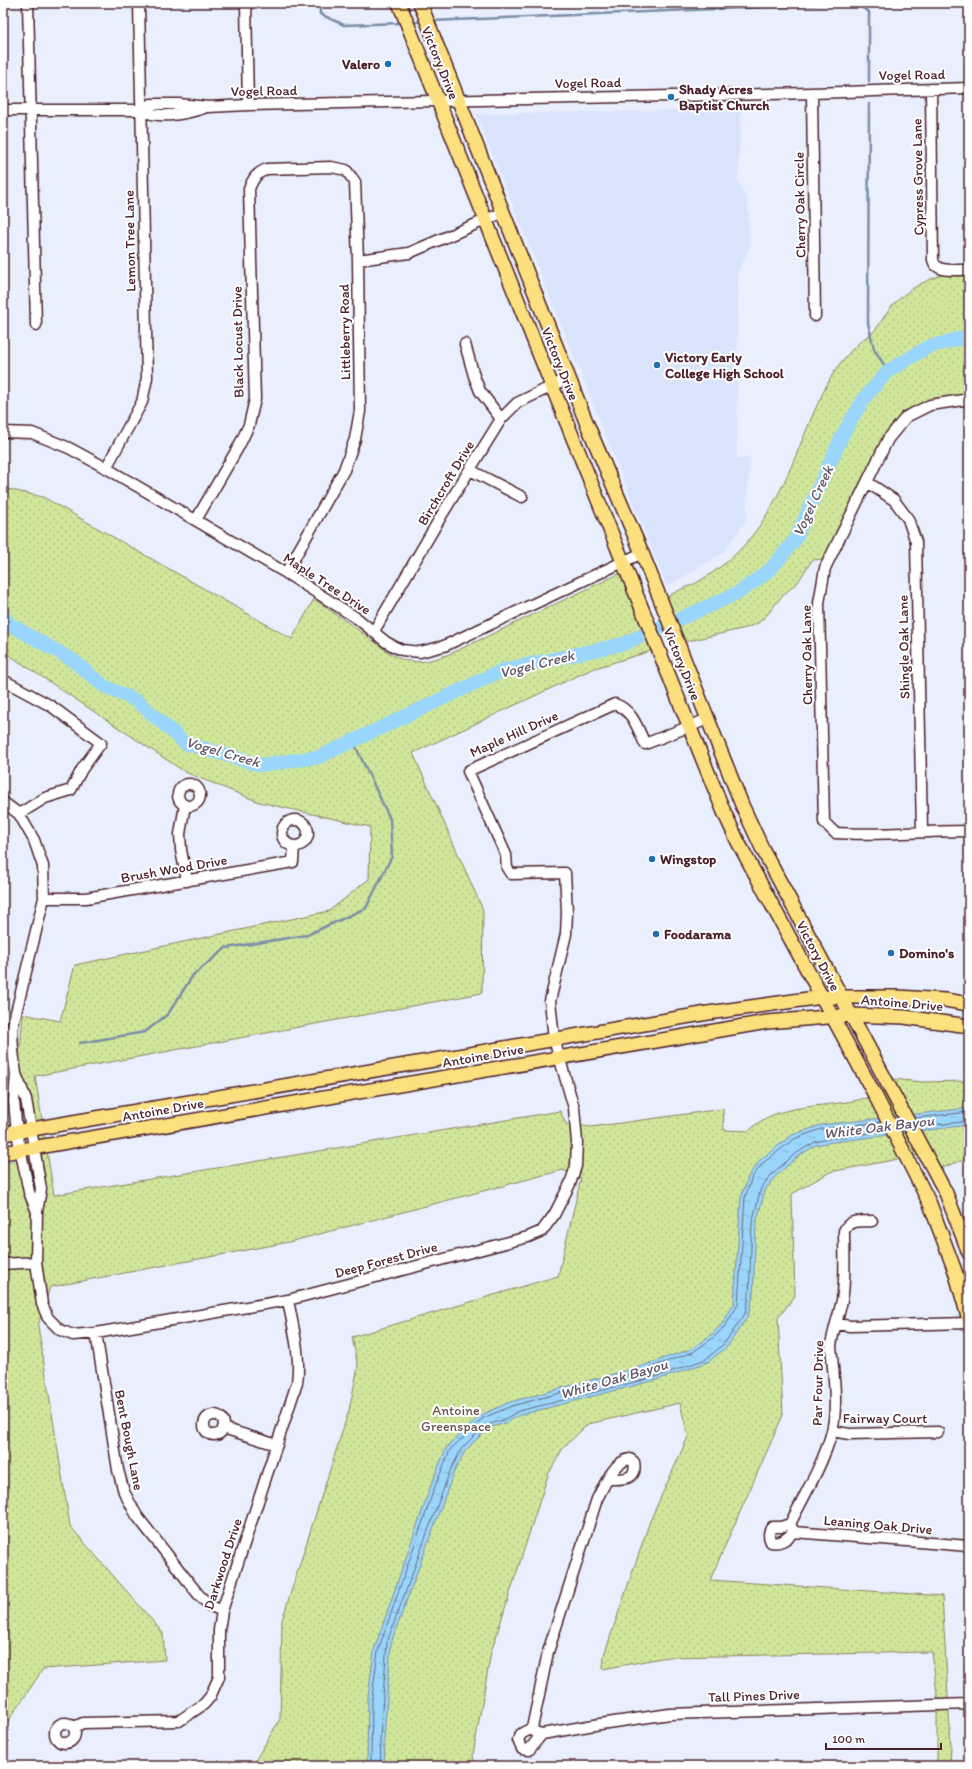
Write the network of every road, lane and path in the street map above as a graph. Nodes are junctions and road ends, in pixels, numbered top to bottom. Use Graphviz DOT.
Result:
graph roads {
  1 [pos="28,3"];
  2 [pos="139,3"];
  3 [pos="246,3"];
  4 [pos="399,3"];
  5 [pos="420,3"];
  6 [pos="969,88"];
  7 [pos="932,89"];
  8 [pos="812,93"];
  9 [pos="458,100"];
  10 [pos="438,102"];
  11 [pos="248,105"];
  12 [pos="30,109"];
  13 [pos="3,110"];
  14 [pos="141,110"];
  15 [pos="256,176"];
  16 [pos="504,212"];
  17 [pos="486,220"];
  18 [pos="358,260"];
  19 [pos="969,270"];
  20 [pos="815,316"];
  21 [pos="36,325"];
  22 [pos="465,344"];
  23 [pos="569,378"];
  24 [pos="552,386"];
  25 [pos="969,401"];
  26 [pos="501,419"];
  27 [pos="3,432"];
  28 [pos="106,468"];
  29 [pos="470,470"];
  30 [pos="867,482"];
  31 [pos="522,497"];
  32 [pos="196,520"];
  33 [pos="642,553"];
  34 [pos="623,562"];
  35 [pos="286,573"];
  36 [pos="374,631"];
  37 [pos="3,680"];
  38 [pos="708,718"];
  39 [pos="690,726"];
  40 [pos="3,802"];
  41 [pos="185,805"];
  42 [pos="19,814"];
  43 [pos="922,831"];
  44 [pos="969,831"];
  45 [pos="294,846"];
  46 [pos="187,881"];
  47 [pos="782,886"];
  48 [pos="768,897"];
  49 [pos="44,898"];
  50 [pos="822,997"];
  51 [pos="842,998"];
  52 [pos="969,1004"];
  53 [pos="852,1015"];
  54 [pos="832,1016"];
  55 [pos="662,1021"];
  56 [pos="969,1026"];
  57 [pos="8,1028"];
  58 [pos="554,1039"];
  59 [pos="668,1040"];
  60 [pos="560,1059"];
  61 [pos="403,1065"];
  62 [pos="406,1085"];
  63 [pos="251,1092"];
  64 [pos="254,1110"];
  65 [pos="138,1112"];
  66 [pos="141,1130"];
  67 [pos="24,1131"];
  68 [pos="3,1134"];
  69 [pos="27,1149"];
  70 [pos="3,1153"];
  71 [pos="946,1193"];
  72 [pos="930,1204"];
  73 [pos="872,1221"];
  74 [pos="969,1253"];
  75 [pos="36,1262"];
  76 [pos="3,1264"];
  77 [pos="288,1300"];
  78 [pos="969,1321"];
  79 [pos="836,1324"];
  80 [pos="96,1334"];
  81 [pos="223,1428"];
  82 [pos="832,1431"];
  83 [pos="938,1432"];
  84 [pos="277,1445"];
  85 [pos="608,1479"];
  86 [pos="792,1528"];
  87 [pos="969,1546"];
  88 [pos="222,1611"];
  89 [pos="969,1704"];
  90 [pos="74,1727"];
  91 [pos="532,1728"];
  92 [pos="542,1734"];
  1 -- 12 [label="street"];
  2 -- 14 [label="street, Lemon Tree Lane"];
  3 -- 11 [label="street"];
  4 -- 10 [label="main road, Victory Drive"];
  5 -- 9 [label="main road, Victory Drive"];
  6 -- 7 [label="street, Vogel Road"];
  7 -- 8 [label="street, Vogel Road"];
  7 -- 19 [label="street, Cypress Grove Lane"];
  8 -- 9 [label="street, Vogel Road"];
  8 -- 20 [label="street, Cherry Oak Circle"];
  9 -- 10 [label="street, Vogel Road"];
  9 -- 16 [label="main road, Victory Drive"];
  10 -- 11 [label="street, Vogel Road"];
  10 -- 17 [label="main road, Victory Drive"];
  11 -- 14 [label="street, Vogel Road"];
  12 -- 13 [label="street, Vogel Road"];
  12 -- 14 [label="street, Vogel Road"];
  12 -- 21 [label="street"];
  14 -- 28 [label="street, Lemon Tree Lane"];
  15 -- 18 [label="street, Littleberry Road"];
  15 -- 32 [label="street, Black Locust Drive"];
  16 -- 17 [label="street"];
  16 -- 23 [label="main road, Victory Drive"];
  17 -- 18 [label="street"];
  17 -- 24 [label="main road, Victory Drive"];
  18 -- 35 [label="street, Littleberry Road"];
  22 -- 26 [label="street"];
  23 -- 24 [label="street, Birchcroft Drive"];
  23 -- 33 [label="main road, Victory Drive"];
  24 -- 26 [label="street, Birchcroft Drive"];
  24 -- 34 [label="main road, Victory Drive"];
  25 -- 30 [label="street, Cherry Oak Lane"];
  26 -- 29 [label="street, Birchcroft Drive"];
  27 -- 28 [label="street, Maple Tree Drive"];
  28 -- 32 [label="street, Maple Tree Drive"];
  29 -- 31 [label="street"];
  29 -- 36 [label="street, Birchcroft Drive"];
  30 -- 43 [label="street, Shingle Oak Lane"];
  30 -- 43 [label="street, Cherry Oak Lane"];
  32 -- 35 [label="street, Maple Tree Drive"];
  33 -- 34 [label="street, Maple Tree Drive"];
  33 -- 38 [label="main road, Victory Drive"];
  34 -- 36 [label="street, Maple Tree Drive"];
  34 -- 39 [label="main road, Victory Drive"];
  35 -- 36 [label="street, Maple Tree Drive"];
  37 -- 42 [label="street"];
  38 -- 39 [label="street, Maple Hill Drive"];
  38 -- 47 [label="main road, Victory Drive"];
  39 -- 48 [label="main road, Victory Drive"];
  39 -- 58 [label="street, Maple Hill Drive"];
  40 -- 42 [label="street"];
  41 -- 46 [label="street"];
  42 -- 49 [label="street"];
  43 -- 44 [label="street"];
  45 -- 46 [label="street, Brush Wood Drive"];
  46 -- 49 [label="street, Brush Wood Drive"];
  47 -- 48 [label="main road"];
  47 -- 51 [label="main road, Victory Drive"];
  48 -- 50 [label="main road, Victory Drive"];
  49 -- 57 [label="street"];
  50 -- 51 [label="main road, Antoine Drive"];
  50 -- 54 [label="main road, Victory Drive"];
  50 -- 55 [label="main road, Antoine Drive"];
  51 -- 52 [label="main road, Antoine Drive"];
  51 -- 53 [label="main road, Victory Drive"];
  53 -- 54 [label="main road, Antoine Drive"];
  53 -- 56 [label="main road, Antoine Drive"];
  53 -- 71 [label="main road, Victory Drive"];
  54 -- 59 [label="main road, Antoine Drive"];
  54 -- 72 [label="main road, Victory Drive"];
  55 -- 58 [label="main road, Antoine Drive"];
  55 -- 59 [label="main road"];
  57 -- 67 [label="street"];
  58 -- 60 [label="street, Deep Forest Drive"];
  58 -- 61 [label="main road, Antoine Drive"];
  59 -- 60 [label="main road, Antoine Drive"];
  60 -- 62 [label="main road, Antoine Drive"];
  60 -- 77 [label="street, Deep Forest Drive"];
  61 -- 62 [label="main road"];
  61 -- 63 [label="main road, Antoine Drive"];
  62 -- 64 [label="main road, Antoine Drive"];
  63 -- 64 [label="main road"];
  63 -- 65 [label="main road, Antoine Drive"];
  64 -- 66 [label="main road, Antoine Drive"];
  65 -- 66 [label="main road"];
  65 -- 67 [label="main road, Antoine Drive"];
  66 -- 69 [label="main road, Antoine Drive"];
  67 -- 68 [label="main road, Antoine Drive"];
  67 -- 69 [label="street"];
  69 -- 70 [label="main road, Antoine Drive"];
  69 -- 75 [label="street"];
  71 -- 72 [label="main road"];
  71 -- 74 [label="main road, Victory Drive"];
  72 -- 78 [label="main road, Victory Drive"];
  73 -- 79 [label="street, Par Four Drive"];
  75 -- 76 [label="street"];
  75 -- 80 [label="street, Deep Forest Drive"];
  77 -- 80 [label="street, Deep Forest Drive"];
  77 -- 84 [label="street, Darkwood Drive"];
  78 -- 79 [label="street"];
  79 -- 82 [label="street, Par Four Drive"];
  80 -- 88 [label="street, Bent Bough Lane"];
  81 -- 84 [label="street"];
  82 -- 83 [label="street, Fairway Court"];
  82 -- 86 [label="street, Par Four Drive"];
  84 -- 88 [label="street, Darkwood Drive"];
  85 -- 91 [label="street"];
  86 -- 87 [label="street, Leaning Oak Drive"];
  88 -- 90 [label="street, Darkwood Drive"];
  89 -- 92 [label="street, Tall Pines Drive"];
  91 -- 92 [label="street"];
  91 -- 92 [label="street"];
}
